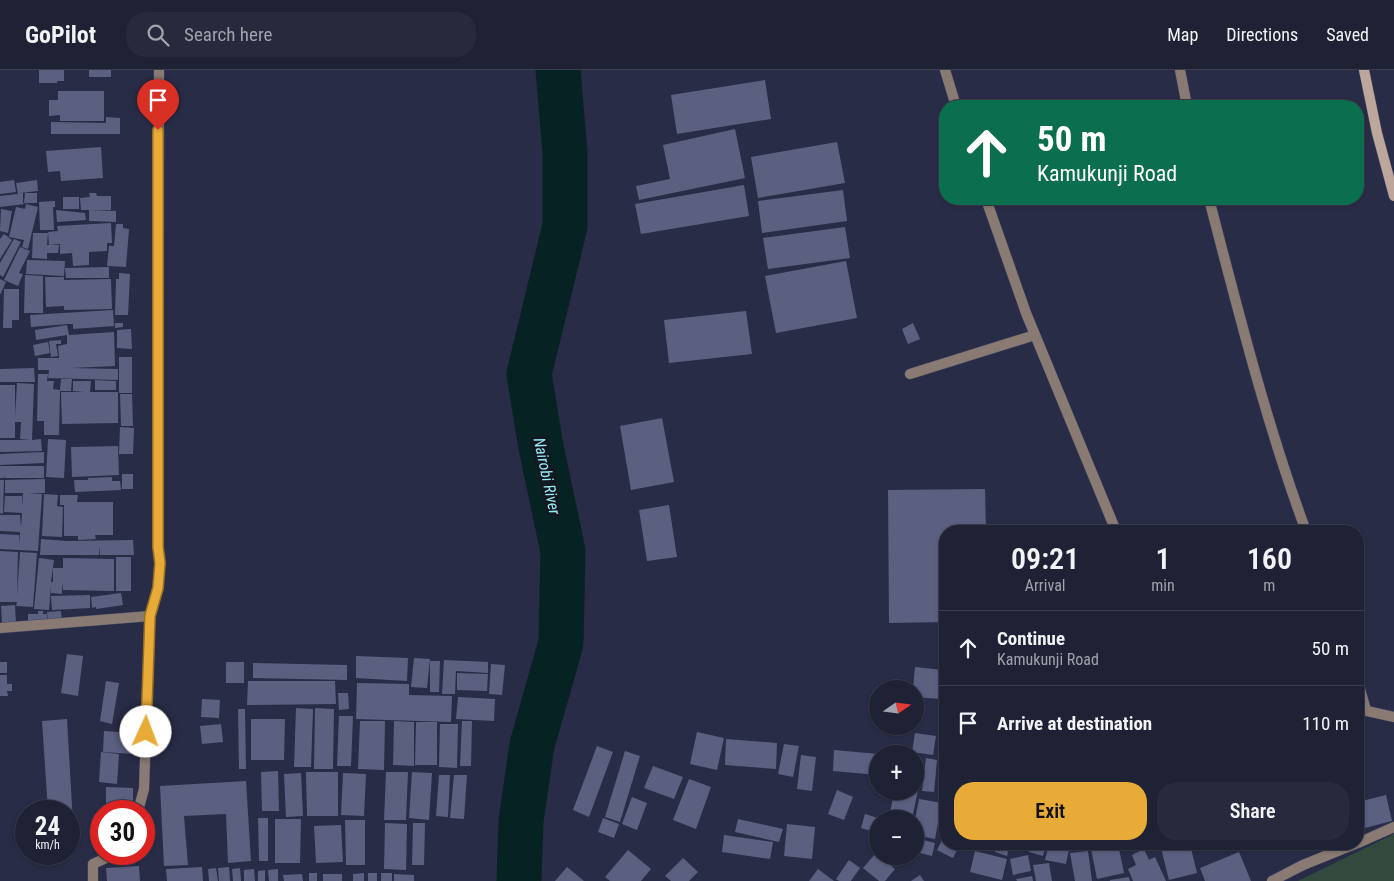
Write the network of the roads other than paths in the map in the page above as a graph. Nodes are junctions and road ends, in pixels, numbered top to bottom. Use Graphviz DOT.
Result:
graph roads {
  1 [pos="159,70"];
  2 [pos="945,70"];
  3 [pos="1180,70"];
  4 [pos="1364,70"];
  5 [pos="954,100"];
  6 [pos="1186,100"];
  7 [pos="1394,196"];
  8 [pos="988,205"];
  9 [pos="1211,205"];
  10 [pos="1036,335"];
  11 [pos="910,374"];
  12 [pos="1114,525"];
  13 [pos="1304,525"];
  14 [pos="150,616"];
  15 [pos="0,628"];
  16 [pos="1364,710"];
  17 [pos="1394,717"];
  18 [pos="141,800"];
  19 [pos="1394,827"];
  20 [pos="1364,840"];
  21 [pos="1339,850"];
  22 [pos="93,865"];
  23 [pos="93,881"];
  24 [pos="1272,881"];
  1 -- 14 [label="street"];
  2 -- 5 [label="street"];
  3 -- 6 [label="street"];
  4 -- 7 [label="main road"];
  8 -- 10 [label="street"];
  9 -- 13 [label="street"];
  10 -- 11 [label="street"];
  10 -- 12 [label="street"];
  14 -- 15 [label="street"];
  14 -- 18 [label="street"];
  16 -- 17 [label="street"];
  19 -- 20 [label="street"];
  21 -- 24 [label="street"];
  22 -- 23 [label="street"];
}
